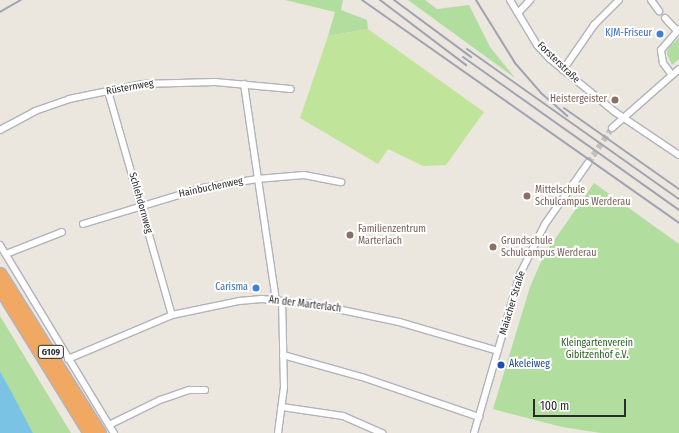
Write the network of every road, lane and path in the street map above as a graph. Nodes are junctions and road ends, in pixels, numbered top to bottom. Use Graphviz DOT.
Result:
graph roads {
  1 [pos="510,0"];
  2 [pos="530,0"];
  3 [pos="619,0"];
  4 [pos="651,0"];
  5 [pos="659,11"];
  6 [pos="518,13"];
  7 [pos="665,18"];
  8 [pos="678,30"];
  9 [pos="679,69"];
  10 [pos="563,70"];
  11 [pos="672,75"];
  12 [pos="244,84"];
  13 [pos="291,89"];
  14 [pos="108,91"];
  15 [pos="624,117"];
  16 [pos="612,128"];
  17 [pos="0,130"];
  18 [pos="679,155"];
  19 [pos="588,163"];
  20 [pos="257,179"];
  21 [pos="341,182"];
  22 [pos="140,205"];
  23 [pos="83,224"];
  24 [pos="62,232"];
  25 [pos="0,244"];
  26 [pos="6,254"];
  27 [pos="0,273"];
  28 [pos="0,289"];
  29 [pos="279,300"];
  30 [pos="172,315"];
  31 [pos="498,351"];
  32 [pos="283,355"];
  33 [pos="68,359"];
  34 [pos="205,390"];
  35 [pos="282,407"];
  36 [pos="479,416"];
  37 [pos="109,425"];
  38 [pos="379,432"];
  39 [pos="89,433"];
  40 [pos="100,433"];
  41 [pos="114,433"];
  42 [pos="278,433"];
  43 [pos="474,433"];
  1 -- 6 [label="street, Forsterstraße"];
  2 -- 6 [label="street"];
  3 -- 10 [label="street"];
  4 -- 5 [label="street"];
  6 -- 10 [label="street, Forsterstraße"];
  7 -- 8 [label="street"];
  8 -- 11 [label="street"];
  9 -- 11 [label="street"];
  10 -- 15 [label="street, Forsterstraße"];
  11 -- 15 [label="street"];
  12 -- 13 [label="street, Rüsternweg"];
  12 -- 14 [label="street, Rüsternweg"];
  12 -- 20 [label="street"];
  14 -- 17 [label="street, Rüsternweg"];
  14 -- 22 [label="street, Schlehdornweg"];
  15 -- 16 [label="street"];
  15 -- 18 [label="street, Forsterstraße"];
  19 -- 31 [label="street, Maiacher Straße"];
  20 -- 21 [label="street, Hainbuchenweg"];
  20 -- 22 [label="street, Hainbuchenweg"];
  20 -- 29 [label="street"];
  22 -- 23 [label="street, Hainbuchenweg"];
  22 -- 30 [label="street, Schlehdornweg"];
  24 -- 26 [label="street"];
  25 -- 26 [label="street"];
  26 -- 33 [label="street"];
  27 -- 40 [label="highway, G109"];
  28 -- 39 [label="highway, G109"];
  29 -- 30 [label="street, An der Marterlach"];
  29 -- 31 [label="street, An der Marterlach"];
  29 -- 32 [label="street"];
  30 -- 33 [label="street, An der Marterlach"];
  31 -- 36 [label="street, Maiacher Straße"];
  32 -- 35 [label="street"];
  32 -- 36 [label="street"];
  33 -- 37 [label="street"];
  34 -- 37 [label="street"];
  35 -- 38 [label="street"];
  35 -- 42 [label="street"];
  36 -- 43 [label="street, Maiacher Straße"];
  37 -- 41 [label="street"];
}
